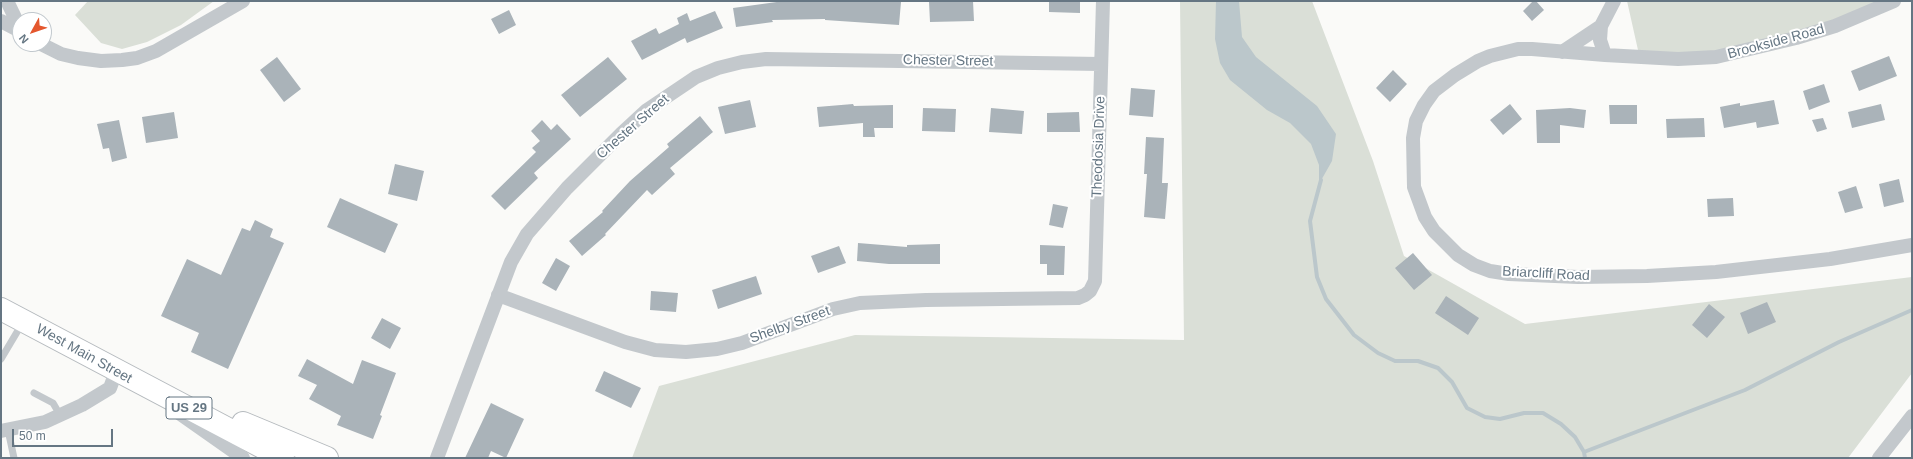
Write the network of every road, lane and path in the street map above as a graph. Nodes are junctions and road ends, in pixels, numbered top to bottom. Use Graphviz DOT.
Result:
graph roads {
  1 [pos="7,1"];
  2 [pos="243,1"];
  3 [pos="1103,1"];
  4 [pos="1614,1"];
  5 [pos="1894,1"];
  6 [pos="12,12"];
  7 [pos="1,20"];
  8 [pos="12,25"];
  9 [pos="1600,26"];
  10 [pos="52,50"];
  11 [pos="1562,52"];
  12 [pos="1605,55"];
  13 [pos="1101,64"];
  14 [pos="1912,245"];
  15 [pos="1090,291"];
  16 [pos="498,295"];
  17 [pos="1,309"];
  18 [pos="24,320"];
  19 [pos="1,359"];
  20 [pos="117,369"];
  21 [pos="34,393"];
  22 [pos="60,416"];
  23 [pos="1912,416"];
  24 [pos="4,431"];
  25 [pos="14,458"];
  26 [pos="243,458"];
  27 [pos="283,458"];
  28 [pos="327,458"];
  29 [pos="437,458"];
  30 [pos="1879,458"];
  1 -- 6 [label="street"];
  2 -- 10 [label="street"];
  3 -- 13 [label="street, Theodosia Drive"];
  4 -- 9 [label="street"];
  5 -- 12 [label="street, Brookside Road"];
  7 -- 8 [label="street"];
  9 -- 11 [label="street"];
  9 -- 12 [label="street"];
  11 -- 12 [label="street, Brookside Road"];
  11 -- 14 [label="street, Briarcliff Road"];
  13 -- 15 [label="street, Theodosia Drive"];
  13 -- 16 [label="street, Chester Street"];
  15 -- 16 [label="street, Shelby Street"];
  16 -- 29 [label="street, Chester Street"];
  17 -- 18 [label="main road, West Main Street / US 29"];
  18 -- 19 [label="lane"];
  18 -- 20 [label="main road, West Main Street / US 29"];
  20 -- 22 [label="street"];
  20 -- 26 [label="street, West Main Street"];
  20 -- 27 [label="main road, US 29"];
  20 -- 28 [label="main road, US 29"];
  21 -- 22 [label="lane"];
  22 -- 24 [label="street"];
  23 -- 30 [label="street"];
  24 -- 25 [label="lane"];
}
